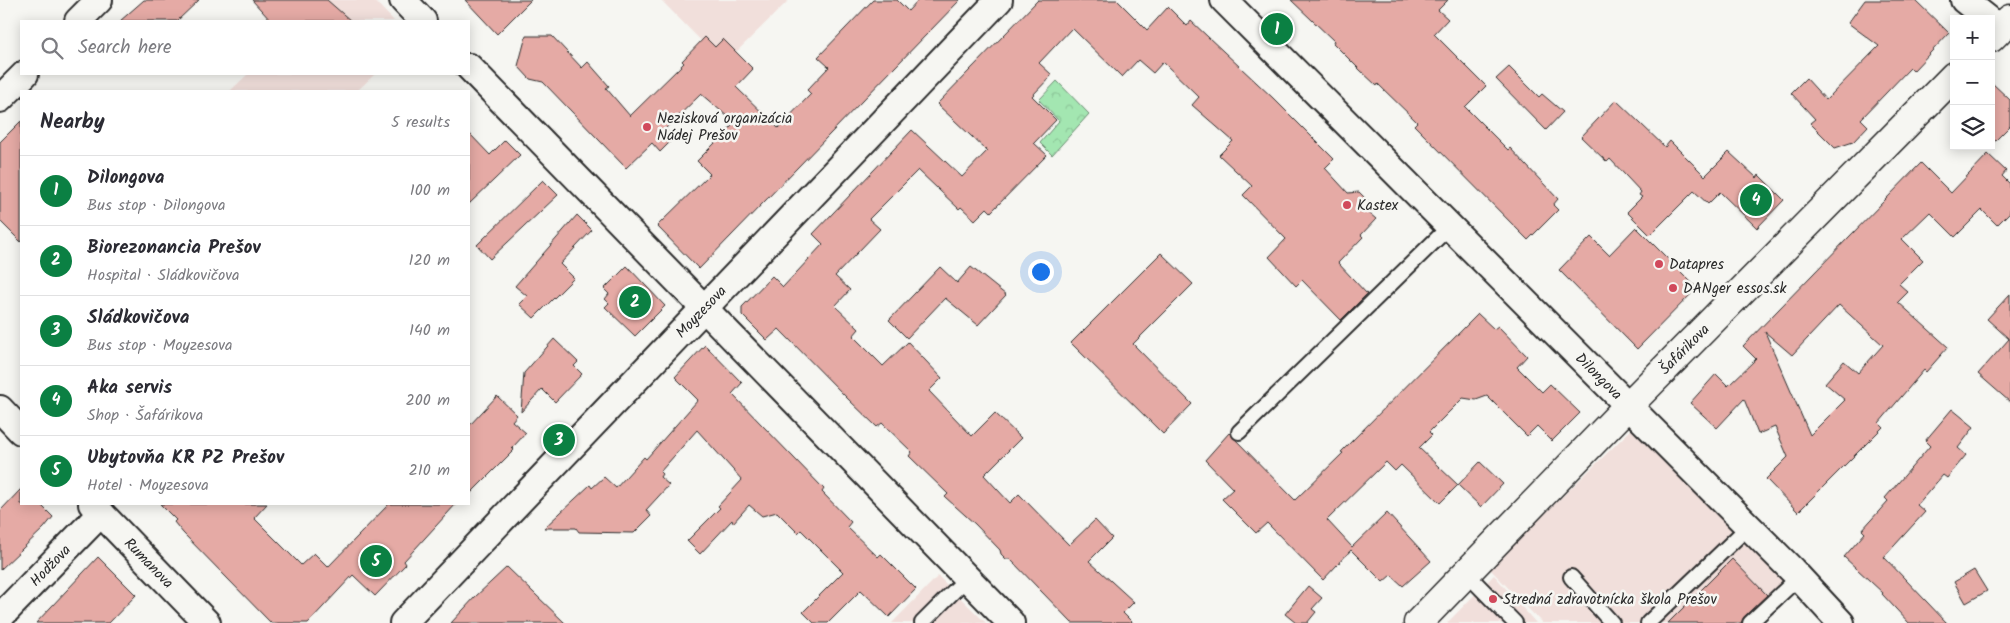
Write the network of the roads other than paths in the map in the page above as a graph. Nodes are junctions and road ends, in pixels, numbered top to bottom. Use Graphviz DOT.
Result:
graph roads {
  1 [pos="99,0"];
  2 [pos="402,0"];
  3 [pos="1000,0"];
  4 [pos="1224,0"];
  5 [pos="1964,0"];
  6 [pos="79,20"];
  7 [pos="422,20"];
  8 [pos="1996,25"];
  9 [pos="470,68"];
  10 [pos="24,75"];
  11 [pos="1950,80"];
  12 [pos="0,99"];
  13 [pos="1449,227"];
  14 [pos="704,308"];
  15 [pos="1628,406"];
  16 [pos="0,409"];
  17 [pos="20,430"];
  18 [pos="1239,432"];
  19 [pos="96,508"];
  20 [pos="1748,527"];
  21 [pos="1466,573"];
  22 [pos="1571,577"];
  23 [pos="1799,577"];
  24 [pos="967,578"];
  25 [pos="0,617"];
  26 [pos="207,623"];
  27 [pos="403,623"];
  28 [pos="922,623"];
  29 [pos="1011,623"];
  30 [pos="1418,623"];
  31 [pos="1514,623"];
  32 [pos="1612,623"];
  33 [pos="1648,623"];
  34 [pos="1750,623"];
  35 [pos="1841,623"];
  1 -- 6 [label="street"];
  2 -- 7 [label="street"];
  3 -- 14 [label="street, Moyzesova"];
  4 -- 13 [label="street, Dilongova"];
  5 -- 8 [label="street"];
  9 -- 14 [label="street"];
  10 -- 12 [label="street"];
  11 -- 15 [label="street, Šafárikova"];
  13 -- 15 [label="street, Dilongova"];
  13 -- 18 [label="lane"];
  14 -- 24 [label="street"];
  14 -- 27 [label="street, Moyzesova"];
  15 -- 20 [label="street, Dilongova"];
  15 -- 21 [label="street, Šafárikova"];
  16 -- 17 [label="street"];
  19 -- 25 [label="street, Hodžova"];
  19 -- 26 [label="street, Rumanova"];
  20 -- 23 [label="street, Dilongova"];
  20 -- 33 [label="lane"];
  21 -- 30 [label="street, Šafárikova"];
  21 -- 31 [label="lane"];
  22 -- 32 [label="lane"];
  23 -- 34 [label="lane"];
  23 -- 35 [label="street, Dilongova"];
  24 -- 28 [label="lane"];
  24 -- 29 [label="street"];
}
